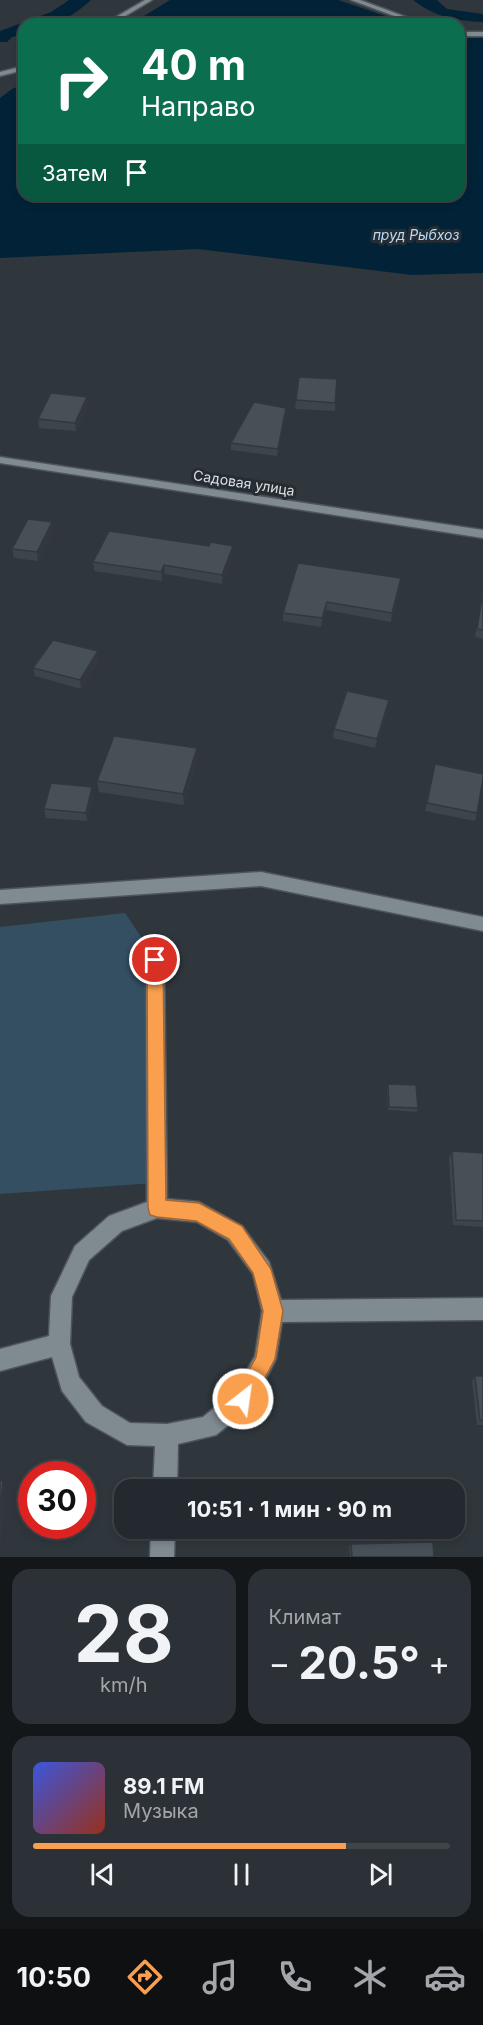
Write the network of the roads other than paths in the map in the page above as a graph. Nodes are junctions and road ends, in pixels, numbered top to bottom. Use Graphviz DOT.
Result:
graph roads {
  1 [pos="149,0"];
  2 [pos="354,0"];
  3 [pos="118,18"];
  4 [pos="405,18"];
  5 [pos="465,33"];
  6 [pos="483,34"];
  7 [pos="18,70"];
  8 [pos="0,74"];
  9 [pos="0,460"];
  10 [pos="483,534"];
  11 [pos="0,897"];
  12 [pos="483,924"];
  13 [pos="155,960"];
  14 [pos="157,1208"];
  15 [pos="483,1309"];
  16 [pos="273,1311"];
  17 [pos="59,1344"];
  18 [pos="0,1360"];
  19 [pos="167,1435"];
  20 [pos="165,1479"];
  21 [pos="163,1539"];
  22 [pos="162,1557"];
  1 -- 3 [label="street"];
  2 -- 4 [label="street"];
  5 -- 6 [label="street"];
  7 -- 8 [label="street"];
  9 -- 10 [label="street, Садовая улица"];
  11 -- 12 [label="street"];
  13 -- 14 [label="street"];
  14 -- 16 [label="street"];
  14 -- 17 [label="street"];
  15 -- 16 [label="street"];
  16 -- 19 [label="street"];
  17 -- 18 [label="street"];
  17 -- 19 [label="street"];
  19 -- 20 [label="street"];
  21 -- 22 [label="street"];
}
